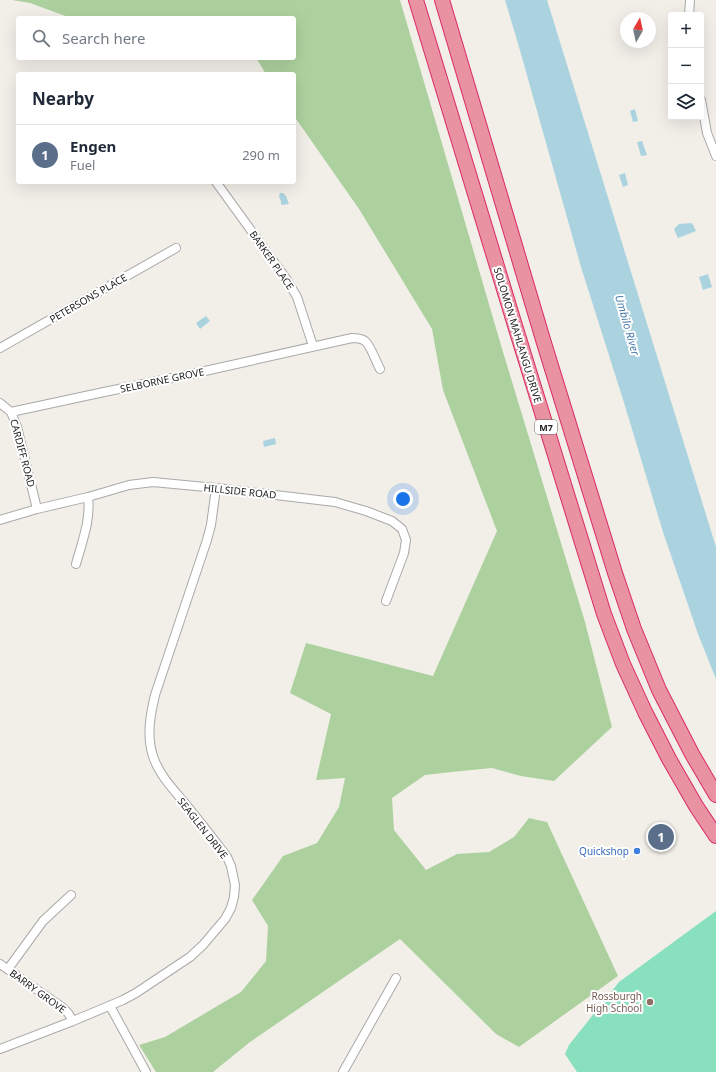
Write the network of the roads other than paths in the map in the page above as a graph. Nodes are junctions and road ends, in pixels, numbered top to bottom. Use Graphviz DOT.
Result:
graph roads {
  1 [pos="416,0"];
  2 [pos="442,0"];
  3 [pos="690,0"];
  4 [pos="689,12"];
  5 [pos="704,114"];
  6 [pos="716,156"];
  7 [pos="217,184"];
  8 [pos="176,248"];
  9 [pos="313,346"];
  10 [pos="0,348"];
  11 [pos="380,369"];
  12 [pos="0,403"];
  13 [pos="11,412"];
  14 [pos="216,488"];
  15 [pos="88,497"];
  16 [pos="37,509"];
  17 [pos="0,520"];
  18 [pos="76,564"];
  19 [pos="386,601"];
  20 [pos="716,795"];
  21 [pos="716,836"];
  22 [pos="71,895"];
  23 [pos="0,964"];
  24 [pos="8,969"];
  25 [pos="396,978"];
  26 [pos="110,1006"];
  27 [pos="73,1021"];
  28 [pos="0,1049"];
  29 [pos="146,1072"];
  30 [pos="343,1072"];
  1 -- 21 [label="highway, SOLOMON MAHLANGU DRIVE / M7"];
  2 -- 20 [label="highway, M7"];
  3 -- 4 [label="street"];
  5 -- 6 [label="street"];
  7 -- 9 [label="street, BARKER PLACE"];
  8 -- 10 [label="street, PETERSONS PLACE"];
  9 -- 11 [label="street, SELBORNE GROVE"];
  9 -- 13 [label="street, SELBORNE GROVE"];
  12 -- 13 [label="street, CARDIFF ROAD"];
  13 -- 16 [label="street, CARDIFF ROAD"];
  14 -- 15 [label="street, HILLSIDE ROAD"];
  14 -- 19 [label="street, HILLSIDE ROAD"];
  14 -- 26 [label="street, SEAGLEN DRIVE"];
  15 -- 16 [label="street, HILLSIDE ROAD"];
  15 -- 18 [label="street"];
  16 -- 17 [label="street, HILLSIDE ROAD"];
  22 -- 24 [label="street"];
  23 -- 24 [label="street, BARRY GROVE"];
  24 -- 27 [label="street, BARRY GROVE"];
  25 -- 30 [label="street"];
  26 -- 27 [label="street, SEAGLEN DRIVE"];
  26 -- 29 [label="street"];
  27 -- 28 [label="street, SEAGLEN DRIVE"];
}
